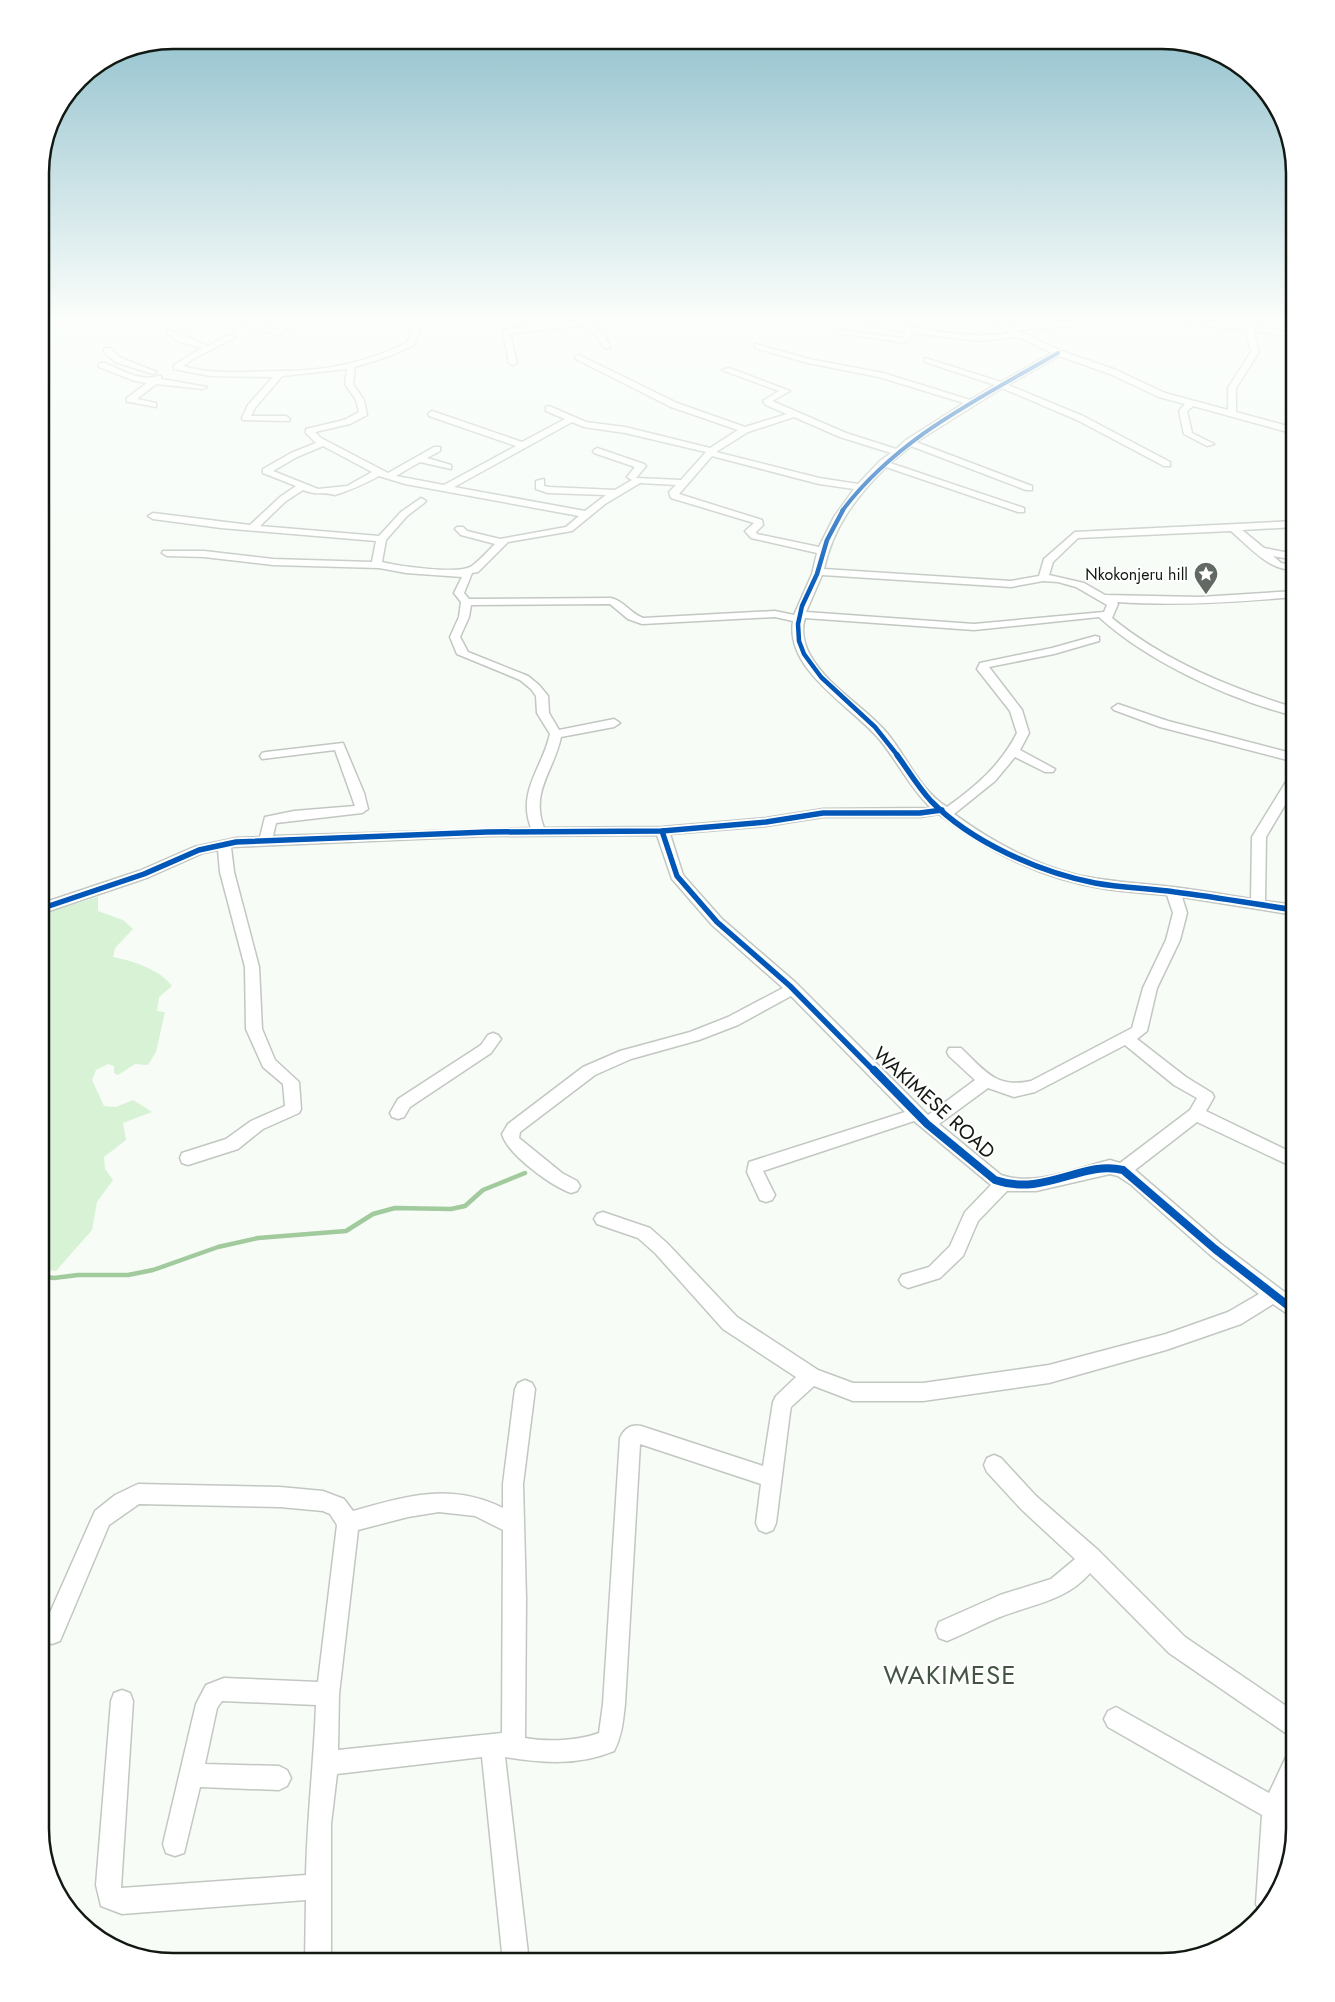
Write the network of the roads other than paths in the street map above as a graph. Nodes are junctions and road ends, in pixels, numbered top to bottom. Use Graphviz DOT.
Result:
graph roads {
  1 [pos="248,413"];
  2 [pos="363,413"];
  3 [pos="558,413"];
  4 [pos="698,413"];
  5 [pos="956,413"];
  6 [pos="1069,413"];
  7 [pos="1184,413"];
  8 [pos="432,414"];
  9 [pos="795,414"];
  10 [pos="1232,414"];
  11 [pos="571,419"];
  12 [pos="286,420"];
  13 [pos="1286,429"];
  14 [pos="745,430"];
  15 [pos="909,442"];
  16 [pos="323,443"];
  17 [pos="1210,444"];
  18 [pos="522,445"];
  19 [pos="437,450"];
  20 [pos="597,451"];
  21 [pos="710,452"];
  22 [pos="895,452"];
  23 [pos="420,460"];
  24 [pos="883,463"];
  25 [pos="1167,464"];
  26 [pos="448,467"];
  27 [pos="379,472"];
  28 [pos="389,476"];
  29 [pos="632,477"];
  30 [pos="541,481"];
  31 [pos="683,482"];
  32 [pos="446,487"];
  33 [pos="860,487"];
  34 [pos="301,488"];
  35 [pos="1029,488"];
  36 [pos="616,493"];
  37 [pos="421,501"];
  38 [pos="1021,510"];
  39 [pos="585,514"];
  40 [pos="152,516"];
  41 [pos="1286,525"];
  42 [pos="252,527"];
  43 [pos="1233,528"];
  44 [pos="460,529"];
  45 [pos="381,539"];
  46 [pos="502,543"];
  47 [pos="822,551"];
  48 [pos="168,553"];
  49 [pos="1286,561"];
  50 [pos="376,565"];
  51 [pos="818,572"];
  52 [pos="458,573"];
  53 [pos="1043,578"];
  54 [pos="1286,595"];
  55 [pos="1106,598"];
  56 [pos="466,602"];
  57 [pos="800,617"];
  58 [pos="1106,618"];
  59 [pos="1096,639"];
  60 [pos="1118,708"];
  61 [pos="1286,710"];
  62 [pos="614,723"];
  63 [pos="556,734"];
  64 [pos="1015,752"];
  65 [pos="266,756"];
  66 [pos="1286,756"];
  67 [pos="1049,769"];
  68 [pos="1286,791"];
  69 [pos="944,812"];
  70 [pos="662,831"];
  71 [pos="540,833"];
  72 [pos="266,841"];
  73 [pos="224,844"];
  74 [pos="1173,892"];
  75 [pos="1258,904"];
  76 [pos="49,906"];
  77 [pos="1286,909"];
  78 [pos="793,989"];
  79 [pos="1126,1038"];
  80 [pos="493,1039"];
  81 [pos="955,1052"];
  82 [pos="986,1081"];
  83 [pos="398,1113"];
  84 [pos="1196,1114"];
  85 [pos="922,1119"];
  86 [pos="1286,1157"];
  87 [pos="188,1158"];
  88 [pos="1123,1170"];
  89 [pos="1003,1184"];
  90 [pos="571,1186"];
  91 [pos="766,1195"];
  92 [pos="604,1219"];
  93 [pos="908,1280"];
  94 [pos="1273,1295"];
  95 [pos="1286,1304"];
  96 [pos="812,1376"];
  97 [pos="525,1389"];
  98 [pos="994,1465"];
  99 [pos="771,1478"];
  100 [pos="348,1523"];
  101 [pos="766,1523"];
  102 [pos="513,1524"];
  103 [pos="1090,1558"];
  104 [pos="947,1630"];
  105 [pos="52,1633"];
  106 [pos="328,1694"];
  107 [pos="122,1700"];
  108 [pos="1116,1720"];
  109 [pos="1286,1720"];
  110 [pos="502,1745"];
  111 [pos="326,1763"];
  112 [pos="191,1775"];
  113 [pos="279,1778"];
  114 [pos="1286,1783"];
  115 [pos="1274,1809"];
  116 [pos="175,1844"];
  117 [pos="317,1887"];
  118 [pos="1270,1892"];
  119 [pos="318,1953"];
  120 [pos="515,1953"];
  1 -- 12 [label="street"];
  2 -- 16 [label="street"];
  3 -- 11 [label="street"];
  4 -- 14 [label="street"];
  5 -- 15 [label="street"];
  6 -- 25 [label="street"];
  7 -- 17 [label="street"];
  8 -- 18 [label="street"];
  9 -- 14 [label="street"];
  9 -- 22 [label="street"];
  10 -- 13 [label="street"];
  11 -- 18 [label="street"];
  11 -- 21 [label="street"];
  14 -- 21 [label="street"];
  15 -- 22 [label="street"];
  15 -- 35 [label="street"];
  16 -- 27 [label="street"];
  16 -- 34 [label="street"];
  18 -- 32 [label="street"];
  19 -- 23 [label="street"];
  20 -- 29 [label="street"];
  21 -- 31 [label="street"];
  21 -- 33 [label="street"];
  22 -- 24 [label="street"];
  23 -- 26 [label="street"];
  23 -- 28 [label="street"];
  24 -- 33 [label="street"];
  24 -- 38 [label="street"];
  27 -- 28 [label="street"];
  27 -- 34 [label="street"];
  28 -- 32 [label="street"];
  30 -- 36 [label="street"];
  31 -- 36 [label="street"];
  31 -- 47 [label="street"];
  32 -- 39 [label="street"];
  33 -- 47 [label="street"];
  34 -- 42 [label="street"];
  36 -- 39 [label="street"];
  37 -- 45 [label="street"];
  39 -- 46 [label="street"];
  40 -- 42 [label="street"];
  41 -- 43 [label="street"];
  42 -- 45 [label="street"];
  43 -- 49 [label="street"];
  43 -- 53 [label="street"];
  44 -- 46 [label="street"];
  45 -- 50 [label="street"];
  46 -- 52 [label="street"];
  47 -- 51 [label="street"];
  48 -- 50 [label="street"];
  50 -- 52 [label="street"];
  51 -- 53 [label="street"];
  51 -- 57 [label="street"];
  52 -- 56 [label="street"];
  53 -- 55 [label="street"];
  54 -- 55 [label="street"];
  55 -- 58 [label="street"];
  56 -- 57 [label="street"];
  56 -- 63 [label="street"];
  57 -- 58 [label="street"];
  57 -- 69 [label="street"];
  58 -- 61 [label="street"];
  59 -- 64 [label="street"];
  60 -- 66 [label="street"];
  62 -- 63 [label="street"];
  63 -- 71 [label="street"];
  64 -- 67 [label="street"];
  64 -- 69 [label="street"];
  65 -- 72 [label="street"];
  68 -- 75 [label="street"];
  69 -- 70 [label="street"];
  69 -- 74 [label="street"];
  70 -- 71 [label="street"];
  70 -- 78 [label="street, WAKIMESE ROAD"];
  71 -- 72 [label="street"];
  72 -- 73 [label="street"];
  73 -- 76 [label="street"];
  73 -- 87 [label="street"];
  74 -- 75 [label="street"];
  74 -- 79 [label="street"];
  75 -- 77 [label="street"];
  78 -- 85 [label="street, WAKIMESE ROAD"];
  78 -- 90 [label="street"];
  79 -- 82 [label="street"];
  79 -- 84 [label="street"];
  80 -- 83 [label="street"];
  81 -- 82 [label="street"];
  82 -- 85 [label="street"];
  84 -- 86 [label="street"];
  84 -- 88 [label="street"];
  85 -- 89 [label="street, WAKIMESE ROAD"];
  85 -- 91 [label="street"];
  88 -- 89 [label="street, WAKIMESE ROAD"];
  88 -- 94 [label="street"];
  89 -- 93 [label="street"];
  92 -- 96 [label="street"];
  94 -- 95 [label="street"];
  94 -- 96 [label="street"];
  96 -- 99 [label="street"];
  97 -- 102 [label="street"];
  98 -- 103 [label="street"];
  99 -- 101 [label="street"];
  99 -- 110 [label="street"];
  100 -- 102 [label="street"];
  100 -- 105 [label="street"];
  100 -- 106 [label="street"];
  102 -- 110 [label="street"];
  103 -- 104 [label="street"];
  103 -- 109 [label="street"];
  106 -- 111 [label="street"];
  106 -- 112 [label="street"];
  107 -- 117 [label="street"];
  108 -- 115 [label="street"];
  110 -- 111 [label="street"];
  110 -- 120 [label="street"];
  111 -- 117 [label="street"];
  112 -- 113 [label="street"];
  112 -- 116 [label="street"];
  114 -- 115 [label="street"];
  115 -- 118 [label="street"];
  117 -- 119 [label="street"];
}
